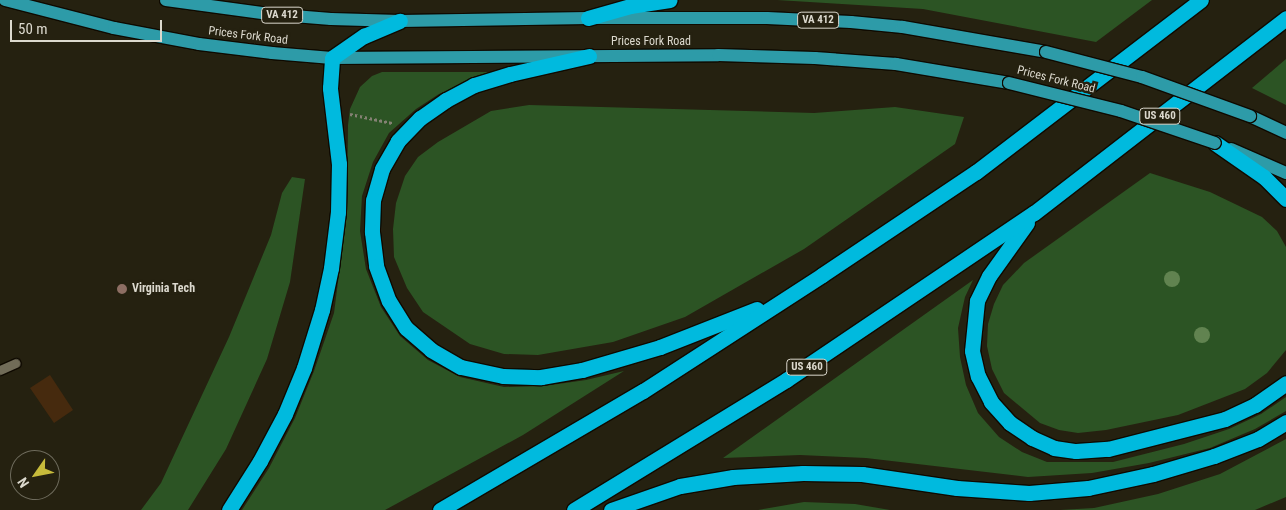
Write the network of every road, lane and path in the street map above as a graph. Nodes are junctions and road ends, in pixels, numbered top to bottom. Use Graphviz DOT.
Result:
graph roads {
  1 [pos="5,0"];
  2 [pos="166,0"];
  3 [pos="670,0"];
  4 [pos="1201,0"];
  5 [pos="588,18"];
  6 [pos="1286,18"];
  7 [pos="400,21"];
  8 [pos="589,56"];
  9 [pos="332,58"];
  10 [pos="350,114"];
  11 [pos="400,125"];
  12 [pos="1286,133"];
  13 [pos="1214,143"];
  14 [pos="1286,173"];
  15 [pos="1286,199"];
  16 [pos="1034,213"];
  17 [pos="789,297"];
  18 [pos="16,363"];
  19 [pos="0,370"];
  20 [pos="1286,383"];
  21 [pos="1286,422"];
  22 [pos="229,510"];
  23 [pos="440,510"];
  24 [pos="574,510"];
  25 [pos="610,510"];
  1 -- 9 [label="main road, Prices Fork Road"];
  2 -- 7 [label="main road, Prices Fork Road / VA 412"];
  3 -- 5 [label="highway"];
  4 -- 17 [label="highway"];
  5 -- 7 [label="main road, Prices Fork Road / VA 412"];
  5 -- 12 [label="main road, Prices Fork Road / VA 412, bridge"];
  6 -- 16 [label="highway, US 460"];
  7 -- 9 [label="highway"];
  8 -- 9 [label="main road, Prices Fork Road"];
  8 -- 13 [label="main road, Prices Fork Road, bridge"];
  8 -- 17 [label="highway"];
  9 -- 22 [label="highway"];
  10 -- 11 [label="path"];
  13 -- 14 [label="main road, Prices Fork Road"];
  13 -- 15 [label="highway"];
  16 -- 20 [label="highway"];
  16 -- 24 [label="highway, US 460"];
  17 -- 23 [label="highway"];
  18 -- 19 [label="lane"];
  21 -- 25 [label="highway"];
}
